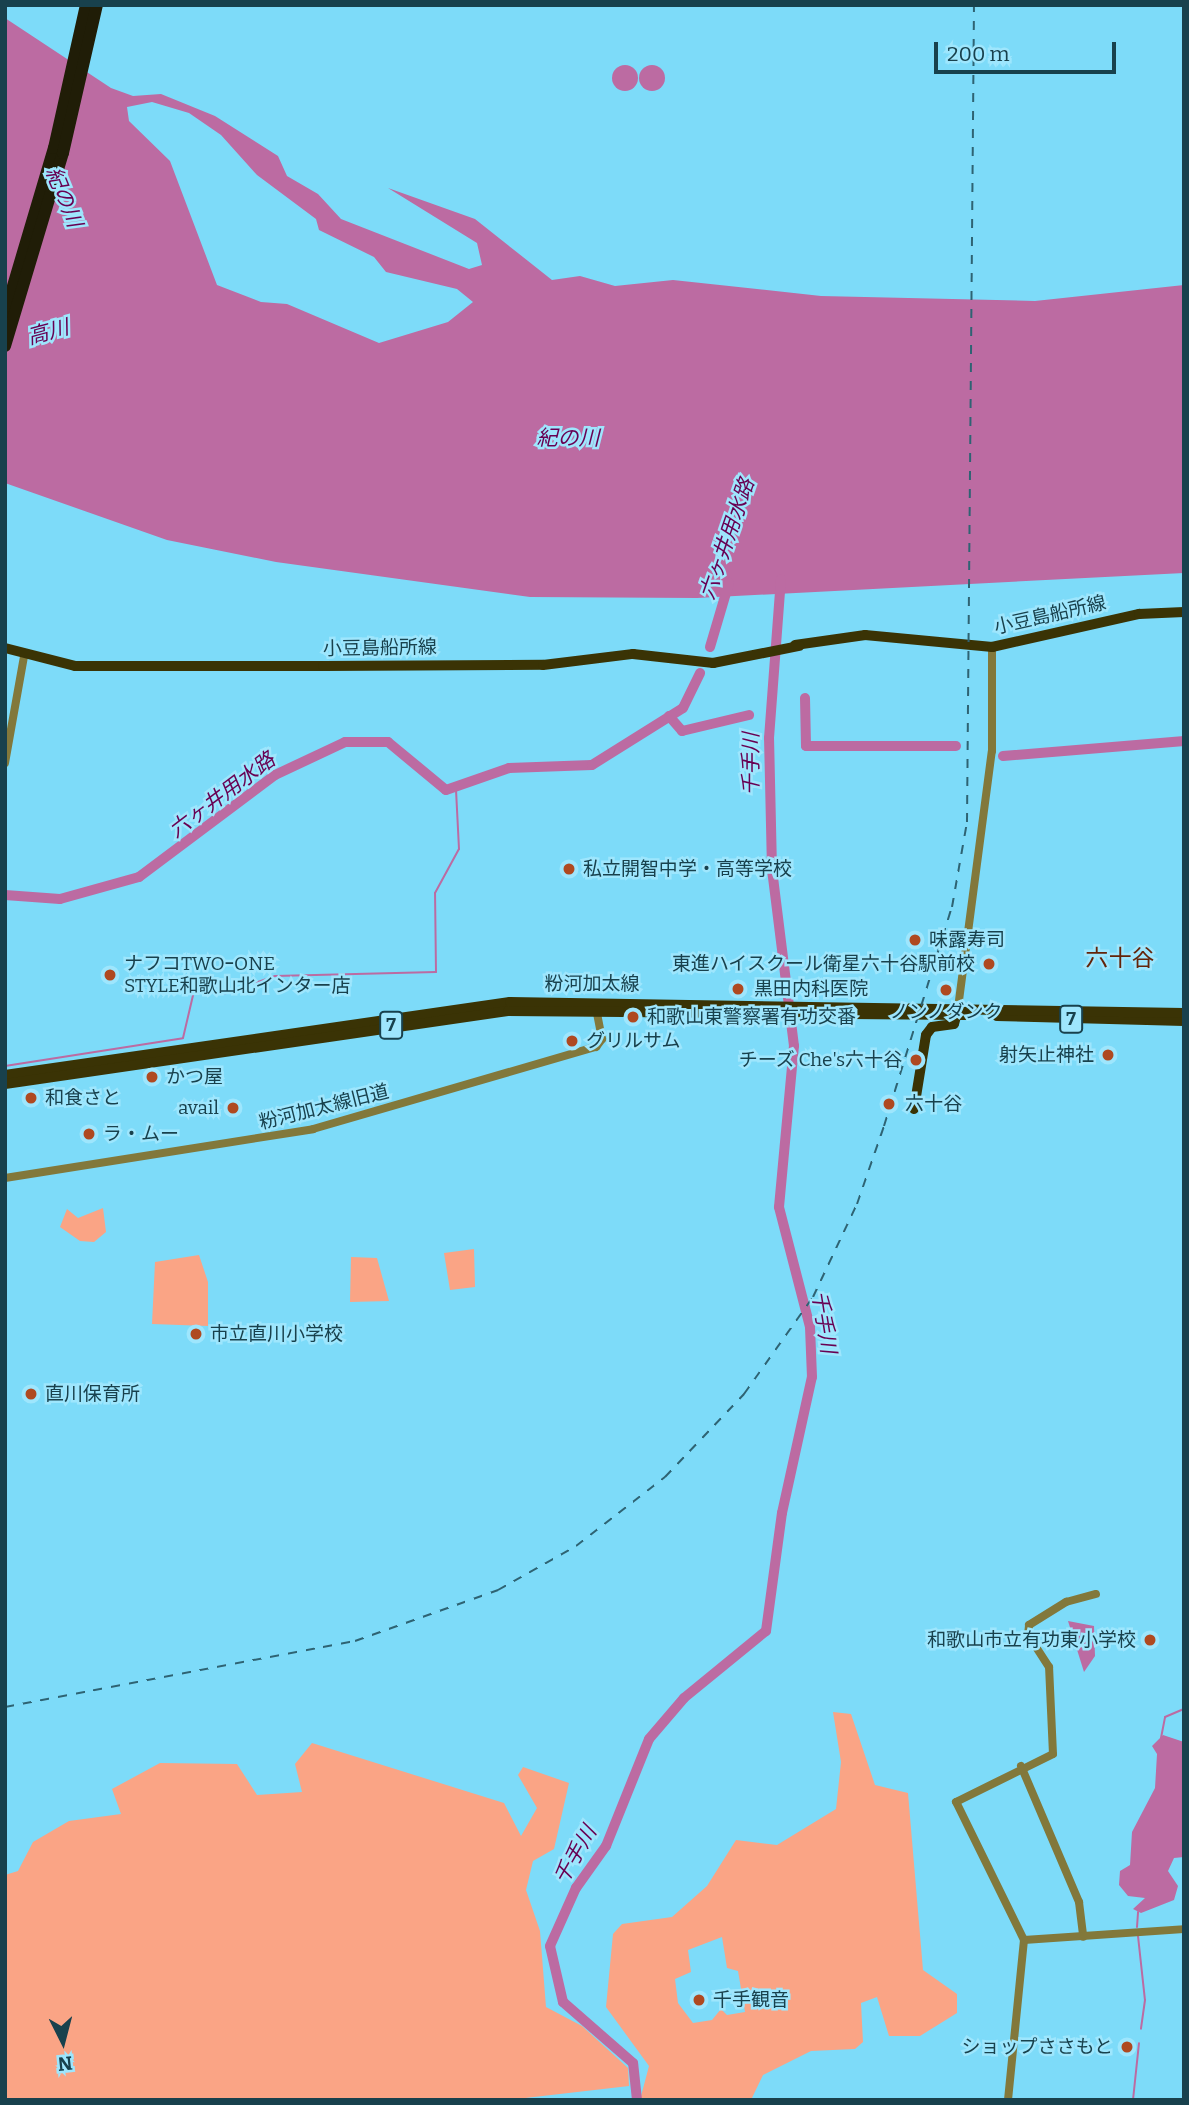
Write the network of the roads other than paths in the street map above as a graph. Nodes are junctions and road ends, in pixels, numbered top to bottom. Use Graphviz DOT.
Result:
graph roads {
  1 [pos="86,5"];
  2 [pos="97,5"];
  3 [pos="5,313"];
  4 [pos="5,346"];
  5 [pos="1184,612"];
  6 [pos="992,647"];
  7 [pos="5,649"];
  8 [pos="24,656"];
  9 [pos="5,763"];
  10 [pos="595,1006"];
  11 [pos="958,1012"];
  12 [pos="1184,1013"];
  13 [pos="1184,1021"];
  14 [pos="5,1075"];
  15 [pos="5,1084"];
  16 [pos="914,1109"];
  17 [pos="5,1178"];
  18 [pos="1096,1594"];
  19 [pos="1021,1766"];
  20 [pos="1184,1929"];
  21 [pos="1083,1937"];
  22 [pos="1024,1940"];
  23 [pos="1008,2100"];
  1 -- 3 [label="highway"];
  2 -- 4 [label="highway"];
  5 -- 6 [label="main road, 小豆島船所線"];
  6 -- 8 [label="main road, 小豆島船所線"];
  6 -- 11 [label="street"];
  7 -- 8 [label="main road, 小豆島船所線"];
  8 -- 9 [label="street"];
  10 -- 11 [label="main road, 粉河加太線 / 7"];
  10 -- 14 [label="main road, 粉河加太線 / 7"];
  10 -- 15 [label="main road, 粉河加太線 / 7"];
  10 -- 17 [label="street, 粉河加太線旧道"];
  11 -- 12 [label="main road, 粉河加太線 / 7"];
  11 -- 13 [label="main road, 粉河加太線 / 7"];
  11 -- 16 [label="main road"];
  18 -- 19 [label="street"];
  19 -- 21 [label="street"];
  19 -- 22 [label="street"];
  20 -- 21 [label="street"];
  21 -- 22 [label="street"];
  22 -- 23 [label="street"];
}
